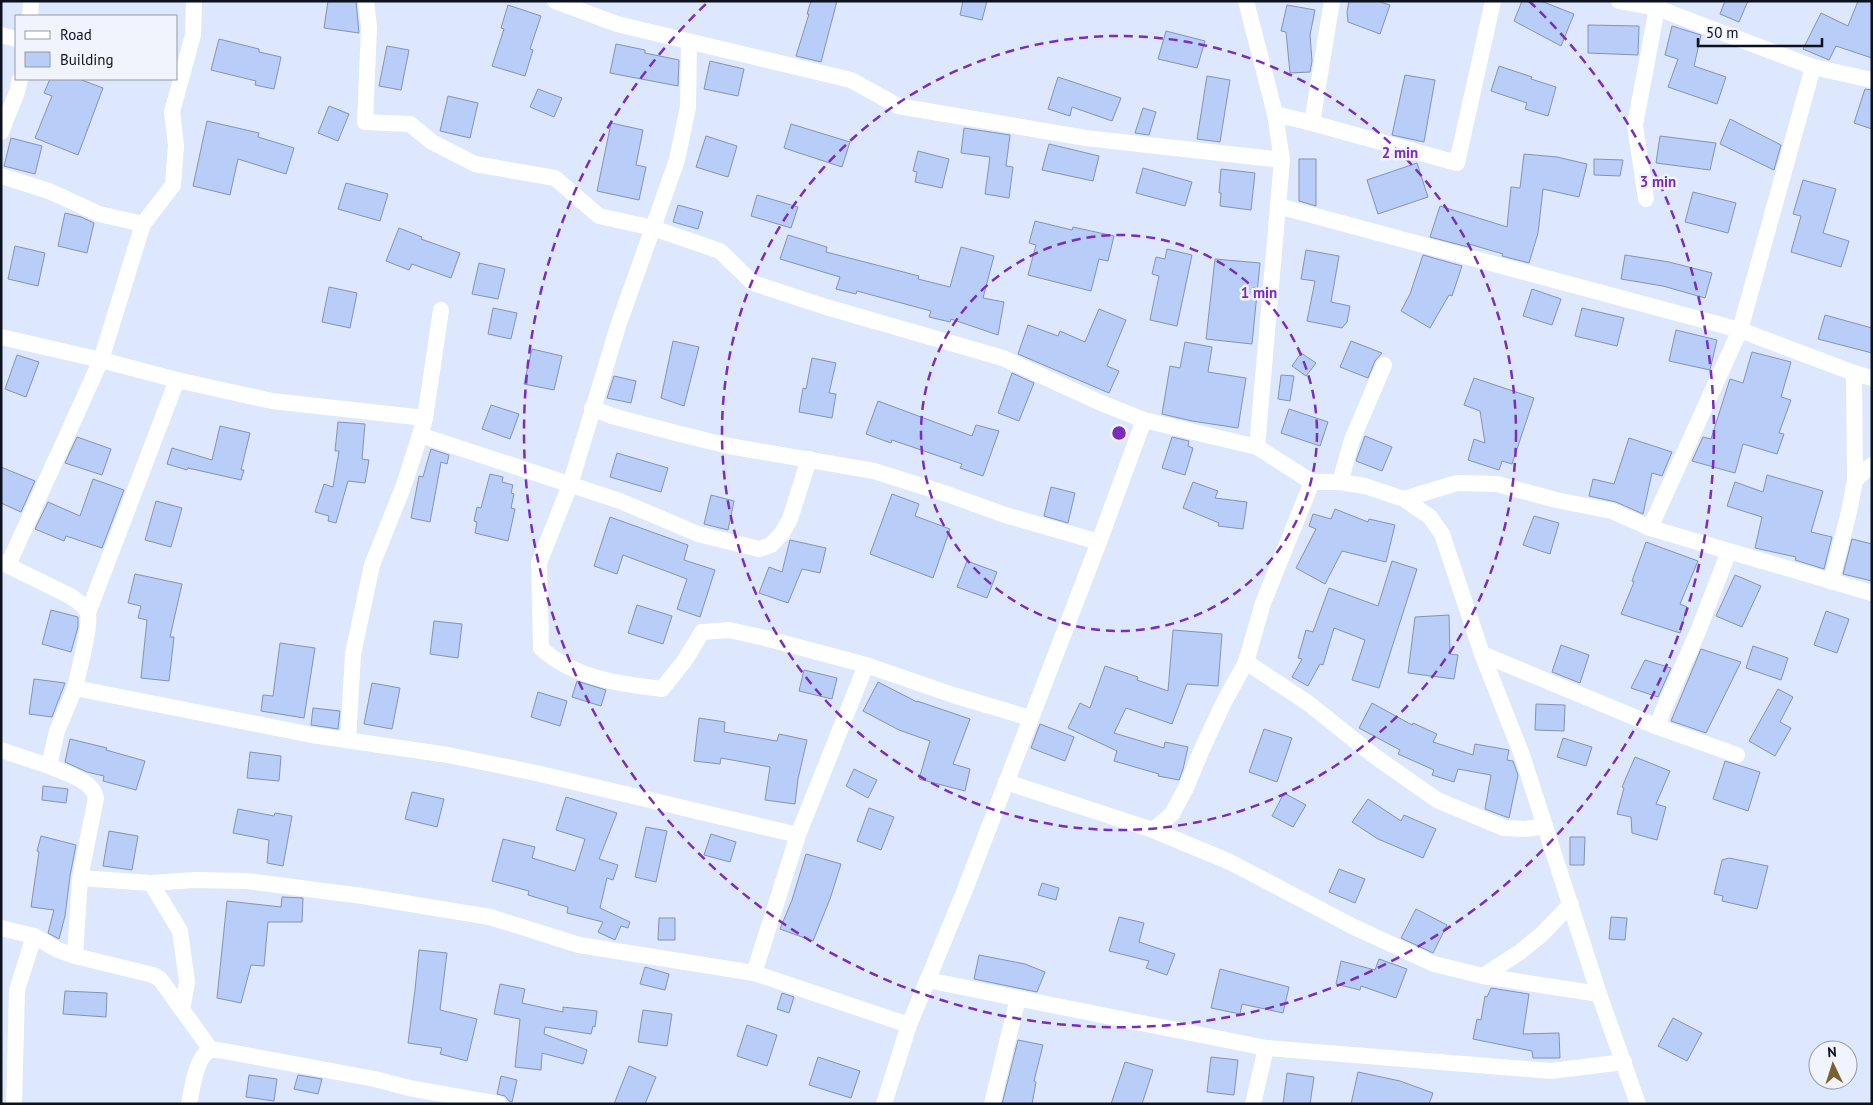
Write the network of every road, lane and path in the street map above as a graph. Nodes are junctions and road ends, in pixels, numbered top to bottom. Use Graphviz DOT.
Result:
graph roads {
  1 [pos="31,1"];
  2 [pos="194,1"];
  3 [pos="366,1"];
  4 [pos="555,1"];
  5 [pos="1246,1"];
  6 [pos="1332,1"];
  7 [pos="1493,1"];
  8 [pos="1619,1"];
  9 [pos="1658,5"];
  10 [pos="30,15"];
  11 [pos="1,35"];
  12 [pos="15,39"];
  13 [pos="689,42"];
  14 [pos="1813,66"];
  15 [pos="20,80"];
  16 [pos="1872,80"];
  17 [pos="1275,114"];
  18 [pos="1312,123"];
  19 [pos="1,132"];
  20 [pos="1282,160"];
  21 [pos="1,176"];
  22 [pos="1646,199"];
  23 [pos="1278,206"];
  24 [pos="143,224"];
  25 [pos="653,228"];
  26 [pos="441,310"];
  27 [pos="1740,330"];
  28 [pos="1,337"];
  29 [pos="101,360"];
  30 [pos="1384,365"];
  31 [pos="1854,373"];
  32 [pos="1872,378"];
  33 [pos="177,380"];
  34 [pos="592,408"];
  35 [pos="425,418"];
  36 [pos="1144,420"];
  37 [pos="420,435"];
  38 [pos="1257,447"];
  39 [pos="810,459"];
  40 [pos="1872,465"];
  41 [pos="1855,480"];
  42 [pos="1312,482"];
  43 [pos="1340,482"];
  44 [pos="570,485"];
  45 [pos="1404,499"];
  46 [pos="1650,528"];
  47 [pos="1099,542"];
  48 [pos="1729,552"];
  49 [pos="5,564"];
  50 [pos="1832,582"];
  51 [pos="1872,594"];
  52 [pos="88,613"];
  53 [pos="1482,654"];
  54 [pos="1246,662"];
  55 [pos="866,665"];
  56 [pos="75,688"];
  57 [pos="1030,718"];
  58 [pos="1658,727"];
  59 [pos="348,740"];
  60 [pos="1,750"];
  61 [pos="1737,756"];
  62 [pos="49,766"];
  63 [pos="1006,782"];
  64 [pos="1545,826"];
  65 [pos="1153,830"];
  66 [pos="798,835"];
  67 [pos="80,878"];
  68 [pos="151,883"];
  69 [pos="1571,904"];
  70 [pos="1,928"];
  71 [pos="34,936"];
  72 [pos="75,956"];
  73 [pos="754,973"];
  74 [pos="1483,976"];
  75 [pos="927,980"];
  76 [pos="1599,994"];
  77 [pos="1018,998"];
  78 [pos="182,1010"];
  79 [pos="909,1025"];
  80 [pos="1266,1048"];
  81 [pos="211,1050"];
  82 [pos="1624,1062"];
  83 [pos="14,1104"];
  84 [pos="189,1104"];
  85 [pos="499,1104"];
  86 [pos="884,1104"];
  87 [pos="992,1104"];
  88 [pos="1253,1104"];
  89 [pos="1638,1104"];
  1 -- 10 [label="street"];
  2 -- 24 [label="street"];
  3 -- 25 [label="street"];
  4 -- 13 [label="street"];
  5 -- 17 [label="street"];
  6 -- 18 [label="street"];
  7 -- 18 [label="street"];
  8 -- 9 [label="street"];
  9 -- 14 [label="street"];
  9 -- 22 [label="street"];
  11 -- 12 [label="street"];
  13 -- 20 [label="street"];
  13 -- 25 [label="street"];
  14 -- 16 [label="street"];
  14 -- 27 [label="street"];
  15 -- 19 [label="street"];
  17 -- 18 [label="street"];
  17 -- 20 [label="street"];
  20 -- 23 [label="street"];
  21 -- 24 [label="street"];
  23 -- 27 [label="street"];
  23 -- 38 [label="street"];
  24 -- 29 [label="street"];
  25 -- 34 [label="street"];
  25 -- 36 [label="street"];
  26 -- 35 [label="street"];
  27 -- 31 [label="street"];
  27 -- 46 [label="street"];
  28 -- 29 [label="street"];
  29 -- 33 [label="street"];
  29 -- 49 [label="street"];
  30 -- 43 [label="street"];
  31 -- 32 [label="street"];
  31 -- 41 [label="street"];
  33 -- 35 [label="street"];
  33 -- 52 [label="street"];
  34 -- 39 [label="street"];
  34 -- 44 [label="street"];
  35 -- 37 [label="street"];
  36 -- 38 [label="street"];
  36 -- 47 [label="street"];
  37 -- 44 [label="street"];
  37 -- 59 [label="street"];
  38 -- 42 [label="street"];
  39 -- 44 [label="street"];
  39 -- 47 [label="street"];
  40 -- 41 [label="street"];
  41 -- 50 [label="street"];
  42 -- 43 [label="street"];
  42 -- 54 [label="street"];
  43 -- 45 [label="street"];
  44 -- 55 [label="street"];
  45 -- 46 [label="street"];
  45 -- 53 [label="street"];
  46 -- 48 [label="street"];
  47 -- 57 [label="street"];
  48 -- 50 [label="street"];
  48 -- 58 [label="street"];
  49 -- 52 [label="street"];
  50 -- 51 [label="street"];
  52 -- 56 [label="street"];
  53 -- 58 [label="street"];
  53 -- 64 [label="street"];
  54 -- 64 [label="street"];
  54 -- 65 [label="street"];
  55 -- 57 [label="street"];
  55 -- 66 [label="street"];
  56 -- 59 [label="street"];
  56 -- 62 [label="street"];
  57 -- 63 [label="street"];
  58 -- 61 [label="street"];
  59 -- 66 [label="street"];
  60 -- 62 [label="street"];
  62 -- 67 [label="street"];
  63 -- 65 [label="street"];
  63 -- 75 [label="street"];
  64 -- 69 [label="street"];
  65 -- 74 [label="street"];
  66 -- 73 [label="street"];
  67 -- 68 [label="street"];
  67 -- 72 [label="street"];
  68 -- 73 [label="street"];
  68 -- 78 [label="street"];
  69 -- 74 [label="street"];
  69 -- 76 [label="street"];
  70 -- 71 [label="street"];
  71 -- 72 [label="street"];
  71 -- 83 [label="street"];
  72 -- 78 [label="street"];
  73 -- 79 [label="street"];
  74 -- 76 [label="street"];
  75 -- 77 [label="street"];
  75 -- 79 [label="street"];
  76 -- 82 [label="street"];
  77 -- 80 [label="street"];
  77 -- 87 [label="street"];
  78 -- 81 [label="street"];
  79 -- 86 [label="street"];
  80 -- 82 [label="street"];
  80 -- 88 [label="street"];
  81 -- 84 [label="street"];
  81 -- 85 [label="street"];
  82 -- 89 [label="street"];
}
